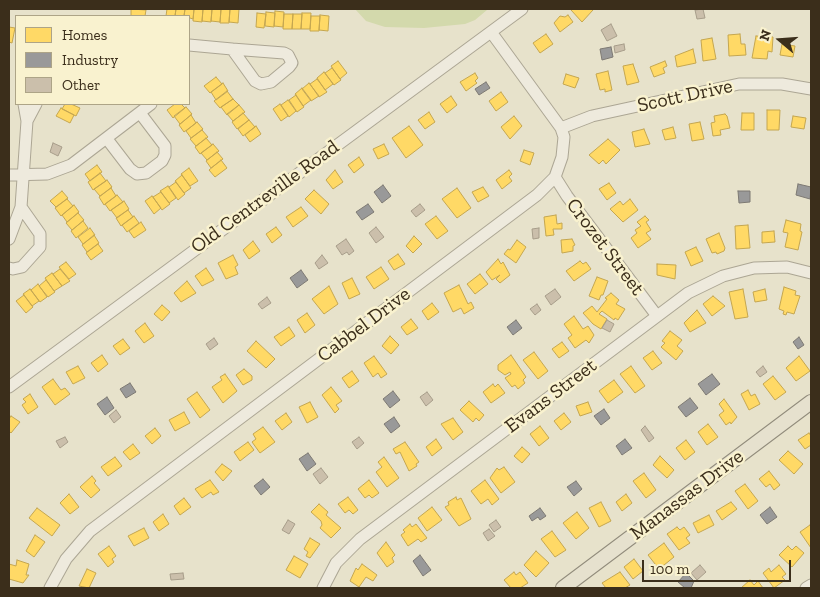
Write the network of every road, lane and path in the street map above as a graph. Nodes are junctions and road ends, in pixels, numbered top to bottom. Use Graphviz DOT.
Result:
graph roads {
  1 [pos="522,9"];
  2 [pos="491,32"];
  3 [pos="190,46"];
  4 [pos="232,49"];
  5 [pos="811,90"];
  6 [pos="24,105"];
  7 [pos="36,105"];
  8 [pos="150,105"];
  9 [pos="140,113"];
  10 [pos="28,120"];
  11 [pos="561,128"];
  12 [pos="107,139"];
  13 [pos="9,175"];
  14 [pos="24,175"];
  15 [pos="555,177"];
  16 [pos="20,208"];
  17 [pos="9,238"];
  18 [pos="9,268"];
  19 [pos="811,273"];
  20 [pos="657,316"];
  21 [pos="9,387"];
  22 [pos="811,402"];
  23 [pos="811,585"];
  24 [pos="50,588"];
  25 [pos="323,588"];
  26 [pos="563,588"];
  27 [pos="806,588"];
  1 -- 2 [label="street, Old Centreville Road"];
  2 -- 11 [label="street"];
  2 -- 21 [label="street, Old Centreville Road"];
  3 -- 4 [label="street"];
  4 -- 4 [label="street"];
  5 -- 11 [label="street, Scott Drive"];
  6 -- 10 [label="street"];
  7 -- 10 [label="street"];
  8 -- 9 [label="street"];
  9 -- 12 [label="street"];
  9 -- 12 [label="street"];
  10 -- 14 [label="street"];
  11 -- 15 [label="street, Cabbel Drive"];
  12 -- 14 [label="street"];
  13 -- 14 [label="street"];
  14 -- 16 [label="street"];
  15 -- 20 [label="street, Crozet Street"];
  15 -- 24 [label="street, Cabbel Drive"];
  16 -- 17 [label="street"];
  16 -- 18 [label="street"];
  19 -- 20 [label="street, Evans Street"];
  20 -- 25 [label="street, Evans Street"];
  22 -- 26 [label="main road, Manassas Drive"];
  23 -- 27 [label="street"];
}
